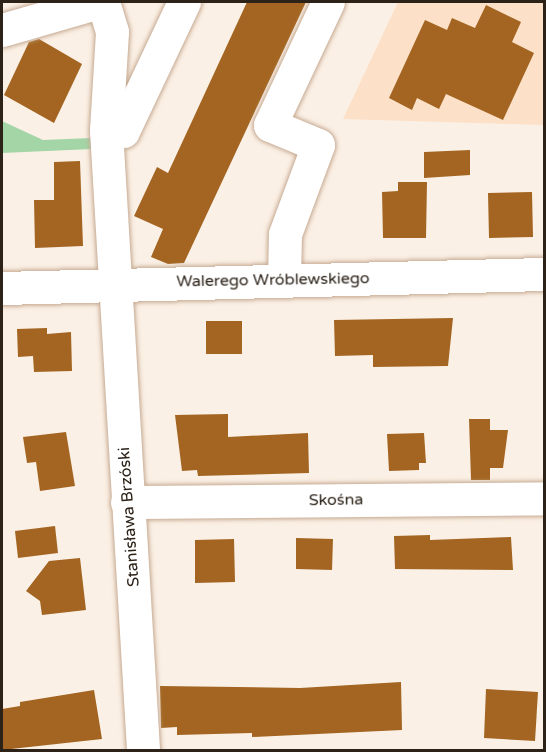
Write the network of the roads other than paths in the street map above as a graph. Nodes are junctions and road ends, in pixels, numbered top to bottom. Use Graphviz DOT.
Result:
graph roads {
  1 [pos="101,2"];
  2 [pos="184,2"];
  3 [pos="328,2"];
  4 [pos="2,30"];
  5 [pos="112,141"];
  6 [pos="544,274"];
  7 [pos="285,280"];
  8 [pos="115,284"];
  9 [pos="2,288"];
  10 [pos="544,498"];
  11 [pos="127,502"];
  12 [pos="143,750"];
  1 -- 4 [label="street"];
  1 -- 5 [label="street, Stanisława Brzóski"];
  2 -- 5 [label="street"];
  3 -- 7 [label="street"];
  5 -- 8 [label="street, Stanisława Brzóski"];
  6 -- 7 [label="street, Walerego Wróblewskiego"];
  7 -- 8 [label="street, Walerego Wróblewskiego"];
  8 -- 9 [label="street, Walerego Wróblewskiego"];
  8 -- 11 [label="street, Stanisława Brzóski"];
  10 -- 11 [label="street, Skośna"];
  11 -- 12 [label="street, Stanisława Brzóski"];
}
